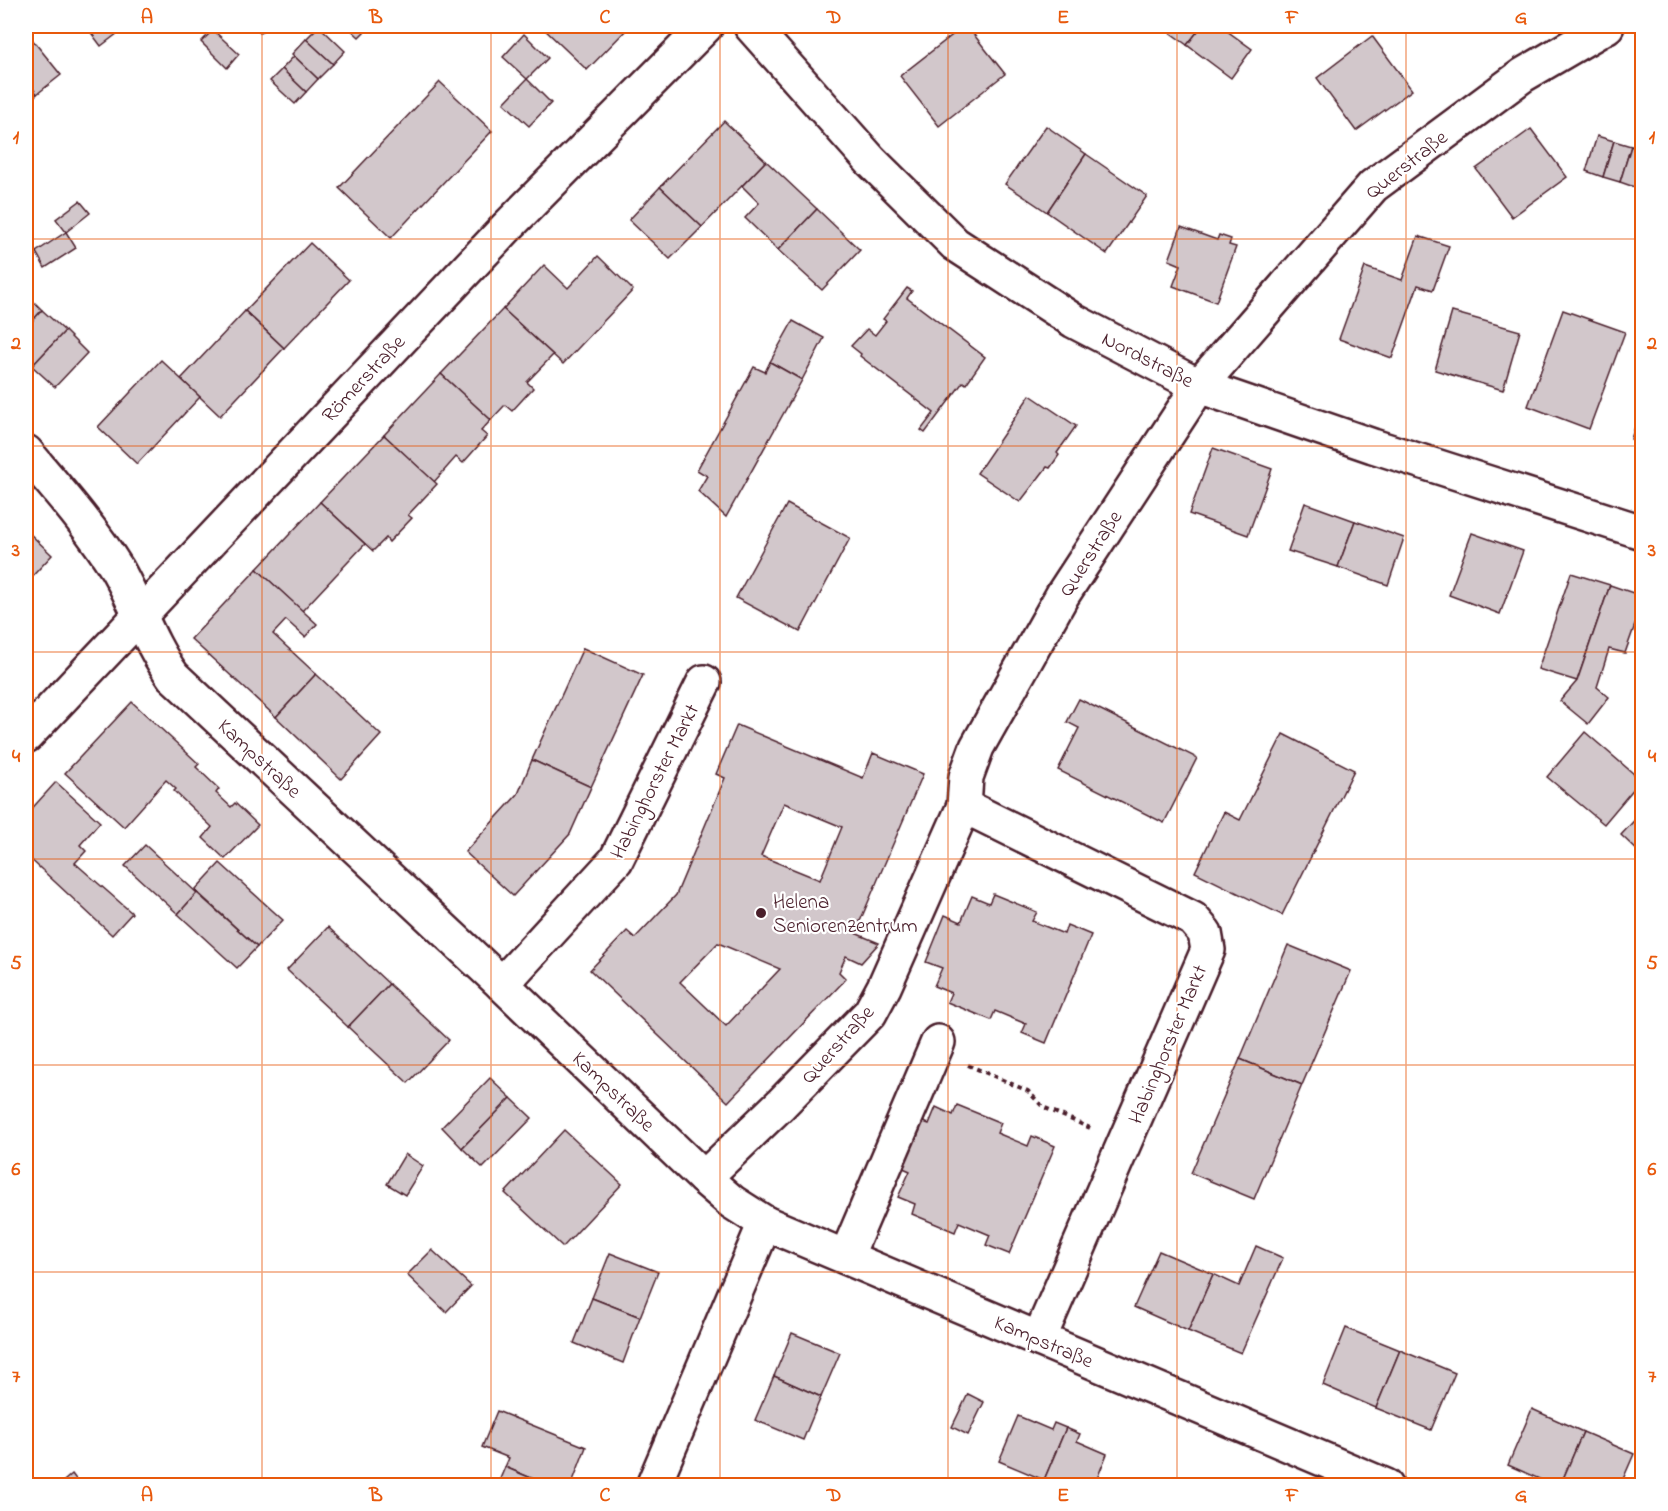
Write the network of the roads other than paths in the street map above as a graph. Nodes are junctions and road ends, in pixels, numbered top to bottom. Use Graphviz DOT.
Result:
graph roads {
  1 [pos="706,26"];
  2 [pos="751,26"];
  3 [pos="1606,26"];
  4 [pos="1199,386"];
  5 [pos="26,452"];
  6 [pos="1642,532"];
  7 [pos="140,614"];
  8 [pos="704,682"];
  9 [pos="26,736"];
  10 [pos="964,806"];
  11 [pos="502,984"];
  12 [pos="936,1046"];
  13 [pos="704,1178"];
  14 [pos="765,1223"];
  15 [pos="846,1257"];
  16 [pos="1039,1339"];
  17 [pos="653,1485"];
  18 [pos="1386,1485"];
  1 -- 7 [label="street, Römerstraße"];
  2 -- 4 [label="street, Nordstraße"];
  3 -- 4 [label="street, Querstraße"];
  4 -- 6 [label="street, Nordstraße"];
  4 -- 10 [label="street, Querstraße"];
  5 -- 7 [label="street, Kampstraße"];
  7 -- 9 [label="street, Römerstraße"];
  7 -- 11 [label="street, Kampstraße"];
  8 -- 11 [label="street, Habinghorster Markt"];
  10 -- 13 [label="street, Querstraße"];
  10 -- 16 [label="street, Habinghorster Markt"];
  11 -- 13 [label="street, Kampstraße"];
  12 -- 15 [label="street"];
  13 -- 14 [label="street, Kampstraße"];
  14 -- 15 [label="street, Kampstraße"];
  14 -- 17 [label="street"];
  15 -- 16 [label="street, Kampstraße"];
  16 -- 18 [label="street, Kampstraße"];
}
